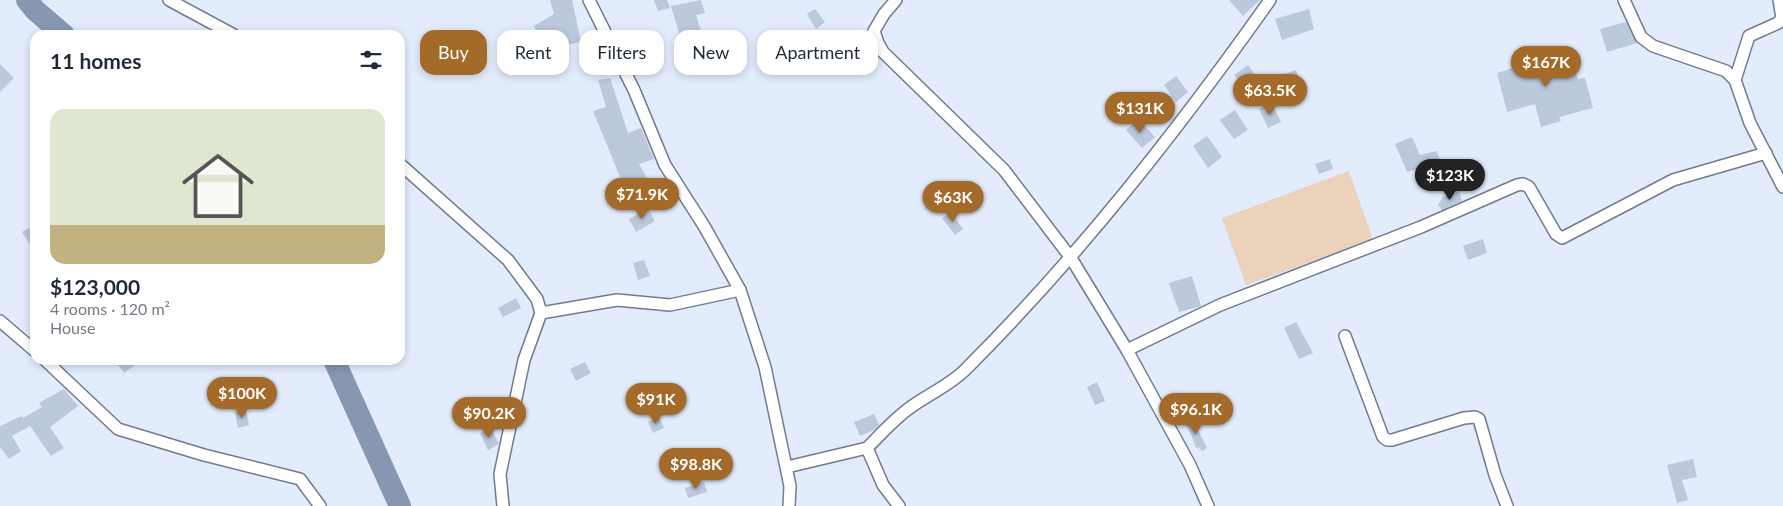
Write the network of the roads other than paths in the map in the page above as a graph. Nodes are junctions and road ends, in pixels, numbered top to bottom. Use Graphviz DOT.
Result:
graph roads {
  1 [pos="169,0"];
  2 [pos="589,0"];
  3 [pos="896,0"];
  4 [pos="1270,0"];
  5 [pos="1624,0"];
  6 [pos="1779,0"];
  7 [pos="225,30"];
  8 [pos="1735,80"];
  9 [pos="1766,153"];
  10 [pos="405,168"];
  11 [pos="1783,187"];
  12 [pos="1071,258"];
  13 [pos="740,290"];
  14 [pos="541,313"];
  15 [pos="0,321"];
  16 [pos="1345,336"];
  17 [pos="30,347"];
  18 [pos="1127,350"];
  19 [pos="50,365"];
  20 [pos="867,448"];
  21 [pos="787,467"];
  22 [pos="320,506"];
  23 [pos="503,506"];
  24 [pos="789,506"];
  25 [pos="899,506"];
  26 [pos="1208,506"];
  27 [pos="1507,506"];
  1 -- 7 [label="street"];
  2 -- 13 [label="street"];
  3 -- 12 [label="street"];
  4 -- 12 [label="street"];
  5 -- 8 [label="street"];
  6 -- 8 [label="street"];
  8 -- 9 [label="street"];
  9 -- 11 [label="street"];
  9 -- 18 [label="street"];
  10 -- 14 [label="street"];
  12 -- 18 [label="street"];
  12 -- 20 [label="street"];
  13 -- 14 [label="street"];
  13 -- 21 [label="street"];
  14 -- 23 [label="street"];
  15 -- 17 [label="street"];
  16 -- 27 [label="street"];
  18 -- 26 [label="street"];
  19 -- 22 [label="street"];
  20 -- 21 [label="street"];
  20 -- 25 [label="street"];
  21 -- 24 [label="street"];
}
